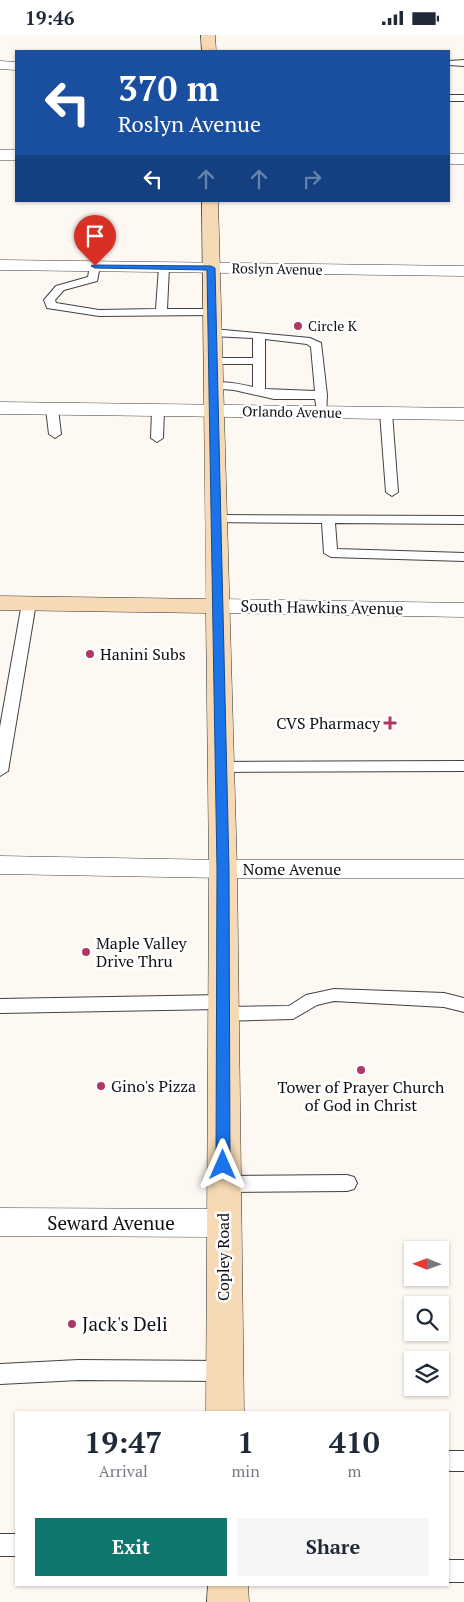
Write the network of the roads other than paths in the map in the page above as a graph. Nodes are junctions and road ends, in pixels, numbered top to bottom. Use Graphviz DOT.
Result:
graph roads {
  1 [pos="208,35"];
  2 [pos="209,50"];
  3 [pos="450,63"];
  4 [pos="464,63"];
  5 [pos="0,65"];
  6 [pos="15,65"];
  7 [pos="450,98"];
  8 [pos="464,98"];
  9 [pos="0,155"];
  10 [pos="15,155"];
  11 [pos="450,159"];
  12 [pos="464,159"];
  13 [pos="210,202"];
  14 [pos="0,265"];
  15 [pos="95,266"];
  16 [pos="164,267"];
  17 [pos="211,268"];
  18 [pos="464,271"];
  19 [pos="212,312"];
  20 [pos="161,313"];
  21 [pos="212,333"];
  22 [pos="259,337"];
  23 [pos="213,361"];
  24 [pos="259,361"];
  25 [pos="214,386"];
  26 [pos="259,392"];
  27 [pos="321,403"];
  28 [pos="0,408"];
  29 [pos="52,409"];
  30 [pos="158,410"];
  31 [pos="214,411"];
  32 [pos="386,413"];
  33 [pos="464,414"];
  34 [pos="55,433"];
  35 [pos="157,438"];
  36 [pos="392,492"];
  37 [pos="216,519"];
  38 [pos="328,519"];
  39 [pos="464,520"];
  40 [pos="464,557"];
  41 [pos="0,603"];
  42 [pos="29,603"];
  43 [pos="218,606"];
  44 [pos="464,610"];
  45 [pos="464,766"];
  46 [pos="221,767"];
  47 [pos="0,771"];
  48 [pos="0,865"];
  49 [pos="223,869"];
  50 [pos="464,869"];
  51 [pos="464,1005"];
  52 [pos="0,1006"];
  53 [pos="223,1008"];
  54 [pos="347,1183"];
  55 [pos="223,1184"];
  56 [pos="0,1222"];
  57 [pos="222,1223"];
  58 [pos="224,1371"];
  59 [pos="0,1373"];
  60 [pos="225,1411"];
  61 [pos="449,1461"];
  62 [pos="464,1461"];
  63 [pos="0,1545"];
  64 [pos="15,1545"];
  65 [pos="449,1571"];
  66 [pos="464,1571"];
  67 [pos="228,1586"];
  68 [pos="228,1602"];
  1 -- 2 [label="main road"];
  3 -- 4 [label="lane"];
  5 -- 6 [label="street"];
  7 -- 8 [label="lane"];
  9 -- 10 [label="street"];
  11 -- 12 [label="street"];
  13 -- 17 [label="main road, Copley Road"];
  14 -- 15 [label="street, Roslyn Avenue"];
  15 -- 16 [label="street, Roslyn Avenue"];
  15 -- 20 [label="lane"];
  16 -- 17 [label="street, Roslyn Avenue"];
  16 -- 20 [label="lane"];
  17 -- 18 [label="street, Roslyn Avenue"];
  17 -- 19 [label="main road, Copley Road"];
  19 -- 20 [label="lane"];
  19 -- 21 [label="main road, Copley Road"];
  21 -- 22 [label="lane"];
  21 -- 23 [label="main road, Copley Road"];
  22 -- 24 [label="lane"];
  22 -- 27 [label="lane"];
  23 -- 24 [label="lane"];
  23 -- 25 [label="main road, Copley Road"];
  24 -- 26 [label="lane"];
  25 -- 26 [label="lane"];
  25 -- 31 [label="main road, Copley Road"];
  26 -- 27 [label="lane"];
  27 -- 31 [label="street, Orlando Avenue"];
  27 -- 32 [label="street, Orlando Avenue"];
  28 -- 29 [label="street, Orlando Avenue"];
  29 -- 30 [label="street, Orlando Avenue"];
  29 -- 34 [label="lane"];
  30 -- 31 [label="street, Orlando Avenue"];
  30 -- 35 [label="lane"];
  31 -- 37 [label="main road, Copley Road"];
  32 -- 33 [label="street, Orlando Avenue"];
  32 -- 36 [label="lane"];
  37 -- 38 [label="lane"];
  37 -- 43 [label="main road, Copley Road"];
  38 -- 39 [label="lane"];
  38 -- 40 [label="lane"];
  41 -- 42 [label="main road, South Hawkins Avenue"];
  42 -- 43 [label="main road, South Hawkins Avenue"];
  42 -- 47 [label="lane"];
  43 -- 44 [label="street, South Hawkins Avenue"];
  43 -- 46 [label="main road, Copley Road"];
  45 -- 46 [label="lane"];
  46 -- 49 [label="main road, Copley Road"];
  48 -- 49 [label="street, Nome Avenue"];
  49 -- 50 [label="street, Nome Avenue"];
  49 -- 53 [label="main road, Copley Road"];
  51 -- 53 [label="lane"];
  52 -- 53 [label="lane"];
  53 -- 55 [label="main road, Copley Road"];
  54 -- 55 [label="lane"];
  55 -- 57 [label="main road, Copley Road"];
  56 -- 57 [label="street, Seward Avenue"];
  57 -- 58 [label="main road, Copley Road"];
  58 -- 59 [label="lane"];
  58 -- 60 [label="main road, Copley Road"];
  61 -- 62 [label="lane"];
  63 -- 64 [label="lane"];
  65 -- 66 [label="lane"];
  67 -- 68 [label="main road"];
}
